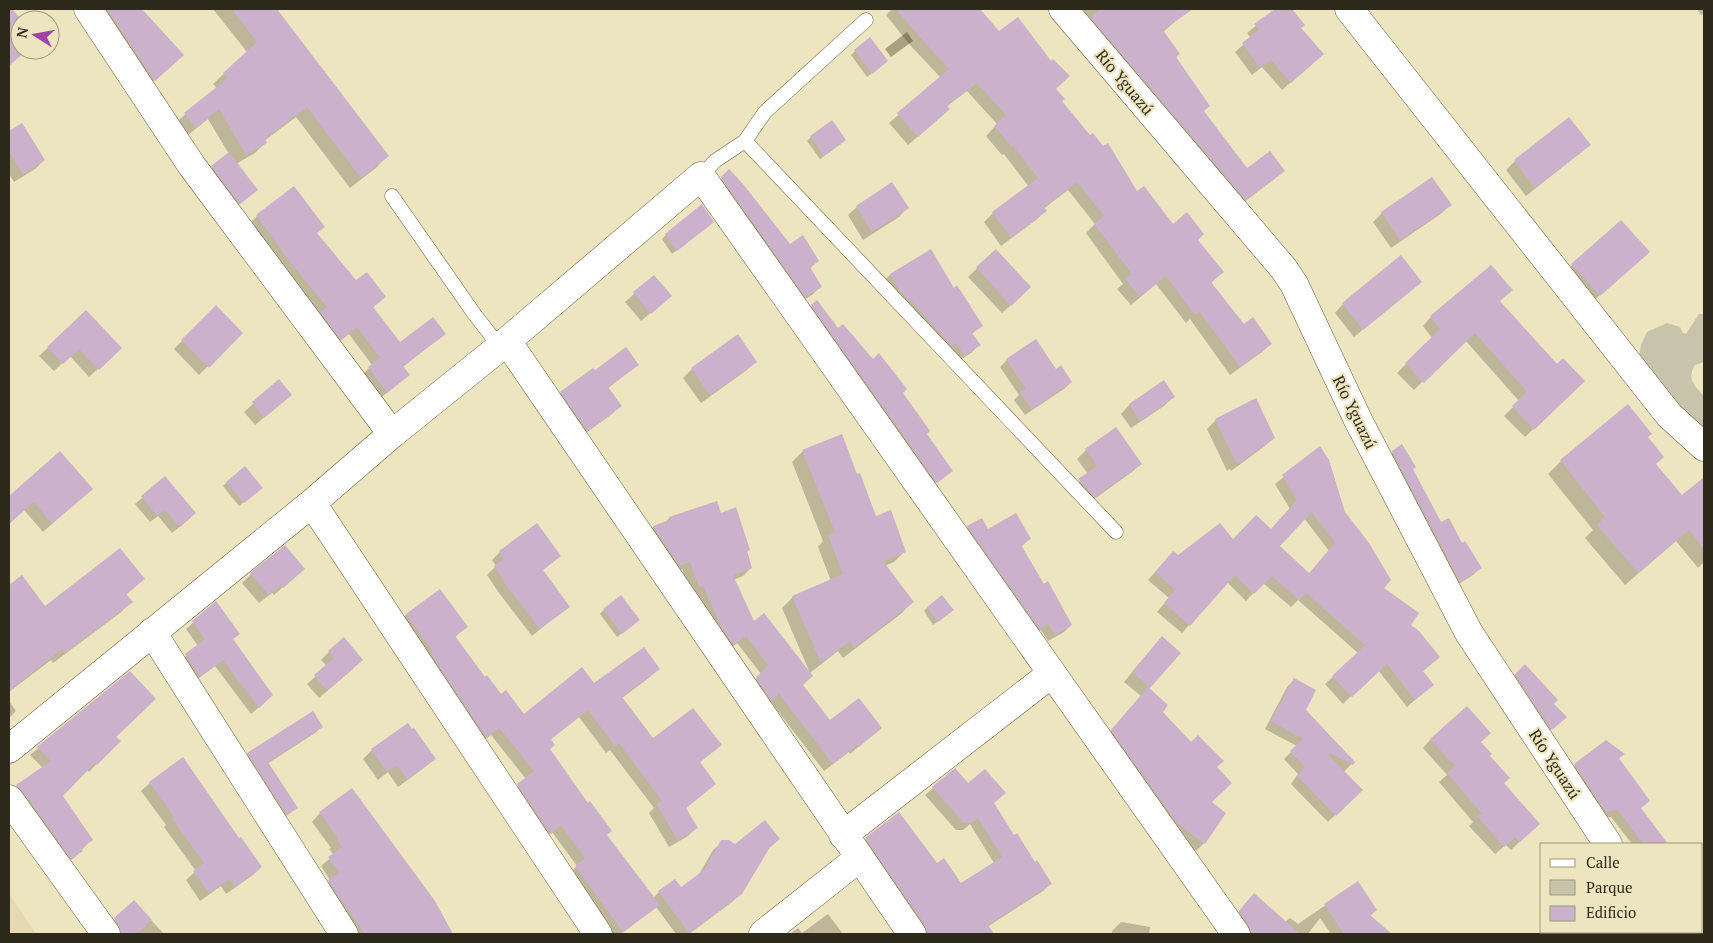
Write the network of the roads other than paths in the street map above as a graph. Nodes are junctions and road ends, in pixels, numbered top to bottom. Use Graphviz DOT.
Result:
graph roads {
  1 [pos="88,9"];
  2 [pos="1062,9"];
  3 [pos="1349,9"];
  4 [pos="866,20"];
  5 [pos="745,142"];
  6 [pos="701,176"];
  7 [pos="392,196"];
  8 [pos="504,344"];
  9 [pos="392,434"];
  10 [pos="1704,447"];
  11 [pos="312,502"];
  12 [pos="1116,532"];
  13 [pos="152,632"];
  14 [pos="1051,674"];
  15 [pos="9,749"];
  16 [pos="9,799"];
  17 [pos="843,834"];
  18 [pos="1607,843"];
  19 [pos="859,858"];
  20 [pos="106,934"];
  21 [pos="344,934"];
  22 [pos="598,934"];
  23 [pos="763,934"];
  24 [pos="912,934"];
  25 [pos="1236,934"];
  1 -- 9 [label="street"];
  2 -- 18 [label="street, Río Yguazú"];
  3 -- 10 [label="street"];
  4 -- 5 [label="lane"];
  5 -- 6 [label="lane"];
  5 -- 12 [label="lane"];
  6 -- 8 [label="street"];
  6 -- 14 [label="street"];
  7 -- 8 [label="lane"];
  8 -- 9 [label="street"];
  8 -- 17 [label="street"];
  9 -- 11 [label="street"];
  11 -- 13 [label="street"];
  11 -- 22 [label="street"];
  13 -- 15 [label="street"];
  13 -- 21 [label="street"];
  14 -- 17 [label="street"];
  14 -- 25 [label="street"];
  16 -- 20 [label="street"];
  17 -- 19 [label="street"];
  19 -- 23 [label="street"];
  19 -- 24 [label="street"];
}
